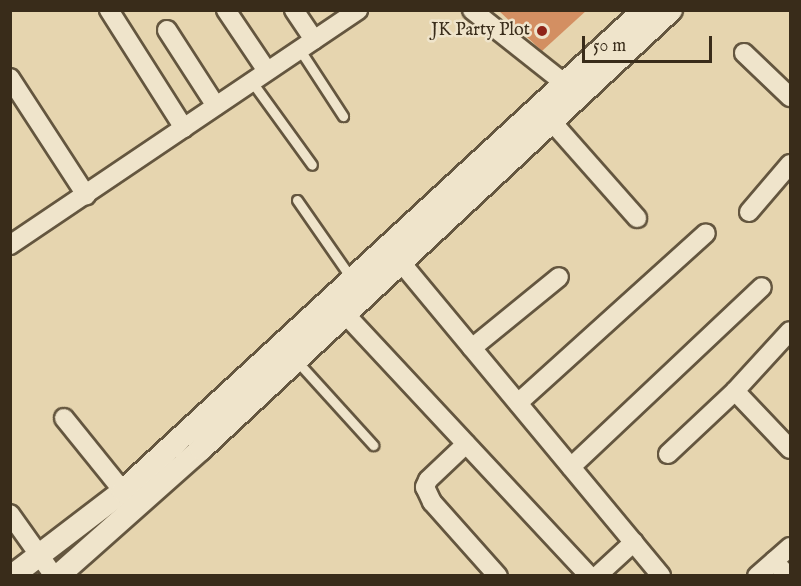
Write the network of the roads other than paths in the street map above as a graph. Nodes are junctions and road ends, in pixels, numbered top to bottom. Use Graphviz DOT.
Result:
graph roads {
  1 [pos="109,10"];
  2 [pos="226,10"];
  3 [pos="294,10"];
  4 [pos="358,10"];
  5 [pos="472,10"];
  6 [pos="644,10"];
  7 [pos="671,10"];
  8 [pos="167,30"];
  9 [pos="307,45"];
  10 [pos="744,53"];
  11 [pos="267,72"];
  12 [pos="10,78"];
  13 [pos="252,82"];
  14 [pos="573,90"];
  15 [pos="790,97"];
  16 [pos="216,106"];
  17 [pos="343,116"];
  18 [pos="553,123"];
  19 [pos="184,128"];
  20 [pos="790,164"];
  21 [pos="312,165"];
  22 [pos="86,195"];
  23 [pos="297,200"];
  24 [pos="749,212"];
  25 [pos="637,218"];
  26 [pos="706,233"];
  27 [pos="10,245"];
  28 [pos="395,254"];
  29 [pos="559,277"];
  30 [pos="353,280"];
  31 [pos="762,287"];
  32 [pos="346,315"];
  33 [pos="790,331"];
  34 [pos="472,348"];
  35 [pos="289,353"];
  36 [pos="735,391"];
  37 [pos="518,403"];
  38 [pos="64,418"];
  39 [pos="466,444"];
  40 [pos="373,445"];
  41 [pos="790,450"];
  42 [pos="668,454"];
  43 [pos="571,467"];
  44 [pos="123,491"];
  45 [pos="10,514"];
  46 [pos="634,542"];
  47 [pos="790,547"];
  48 [pos="39,555"];
  49 [pos="774,561"];
  50 [pos="12,576"];
  51 [pos="56,576"];
  52 [pos="498,576"];
  53 [pos="590,576"];
  54 [pos="597,576"];
  55 [pos="661,576"];
  56 [pos="757,576"];
  57 [pos="788,576"];
  1 -- 19 [label="street"];
  2 -- 11 [label="street"];
  3 -- 9 [label="street"];
  4 -- 9 [label="street"];
  5 -- 14 [label="street"];
  6 -- 14 [label="street"];
  7 -- 14 [label="street"];
  8 -- 16 [label="street"];
  9 -- 11 [label="street"];
  9 -- 17 [label="lane"];
  10 -- 15 [label="street"];
  11 -- 13 [label="street"];
  12 -- 22 [label="street"];
  13 -- 16 [label="street"];
  13 -- 21 [label="lane"];
  14 -- 18 [label="street"];
  14 -- 28 [label="street"];
  16 -- 19 [label="street"];
  18 -- 25 [label="street"];
  18 -- 28 [label="street"];
  19 -- 22 [label="street"];
  20 -- 24 [label="street"];
  22 -- 27 [label="street"];
  23 -- 30 [label="lane"];
  26 -- 37 [label="street"];
  28 -- 30 [label="street"];
  28 -- 32 [label="street"];
  28 -- 34 [label="street"];
  29 -- 34 [label="street"];
  30 -- 35 [label="street"];
  31 -- 43 [label="street"];
  32 -- 35 [label="street"];
  32 -- 39 [label="street"];
  33 -- 36 [label="street"];
  34 -- 37 [label="street"];
  35 -- 40 [label="lane"];
  35 -- 44 [label="street"];
  35 -- 51 [label="street"];
  36 -- 41 [label="street"];
  36 -- 42 [label="street"];
  37 -- 43 [label="street"];
  38 -- 44 [label="street"];
  39 -- 52 [label="street"];
  39 -- 53 [label="street"];
  43 -- 46 [label="street"];
  44 -- 48 [label="street"];
  45 -- 48 [label="street"];
  46 -- 54 [label="street"];
  46 -- 55 [label="street"];
  47 -- 49 [label="street"];
  48 -- 50 [label="street"];
  48 -- 51 [label="street"];
  49 -- 56 [label="street"];
  49 -- 57 [label="street"];
}
